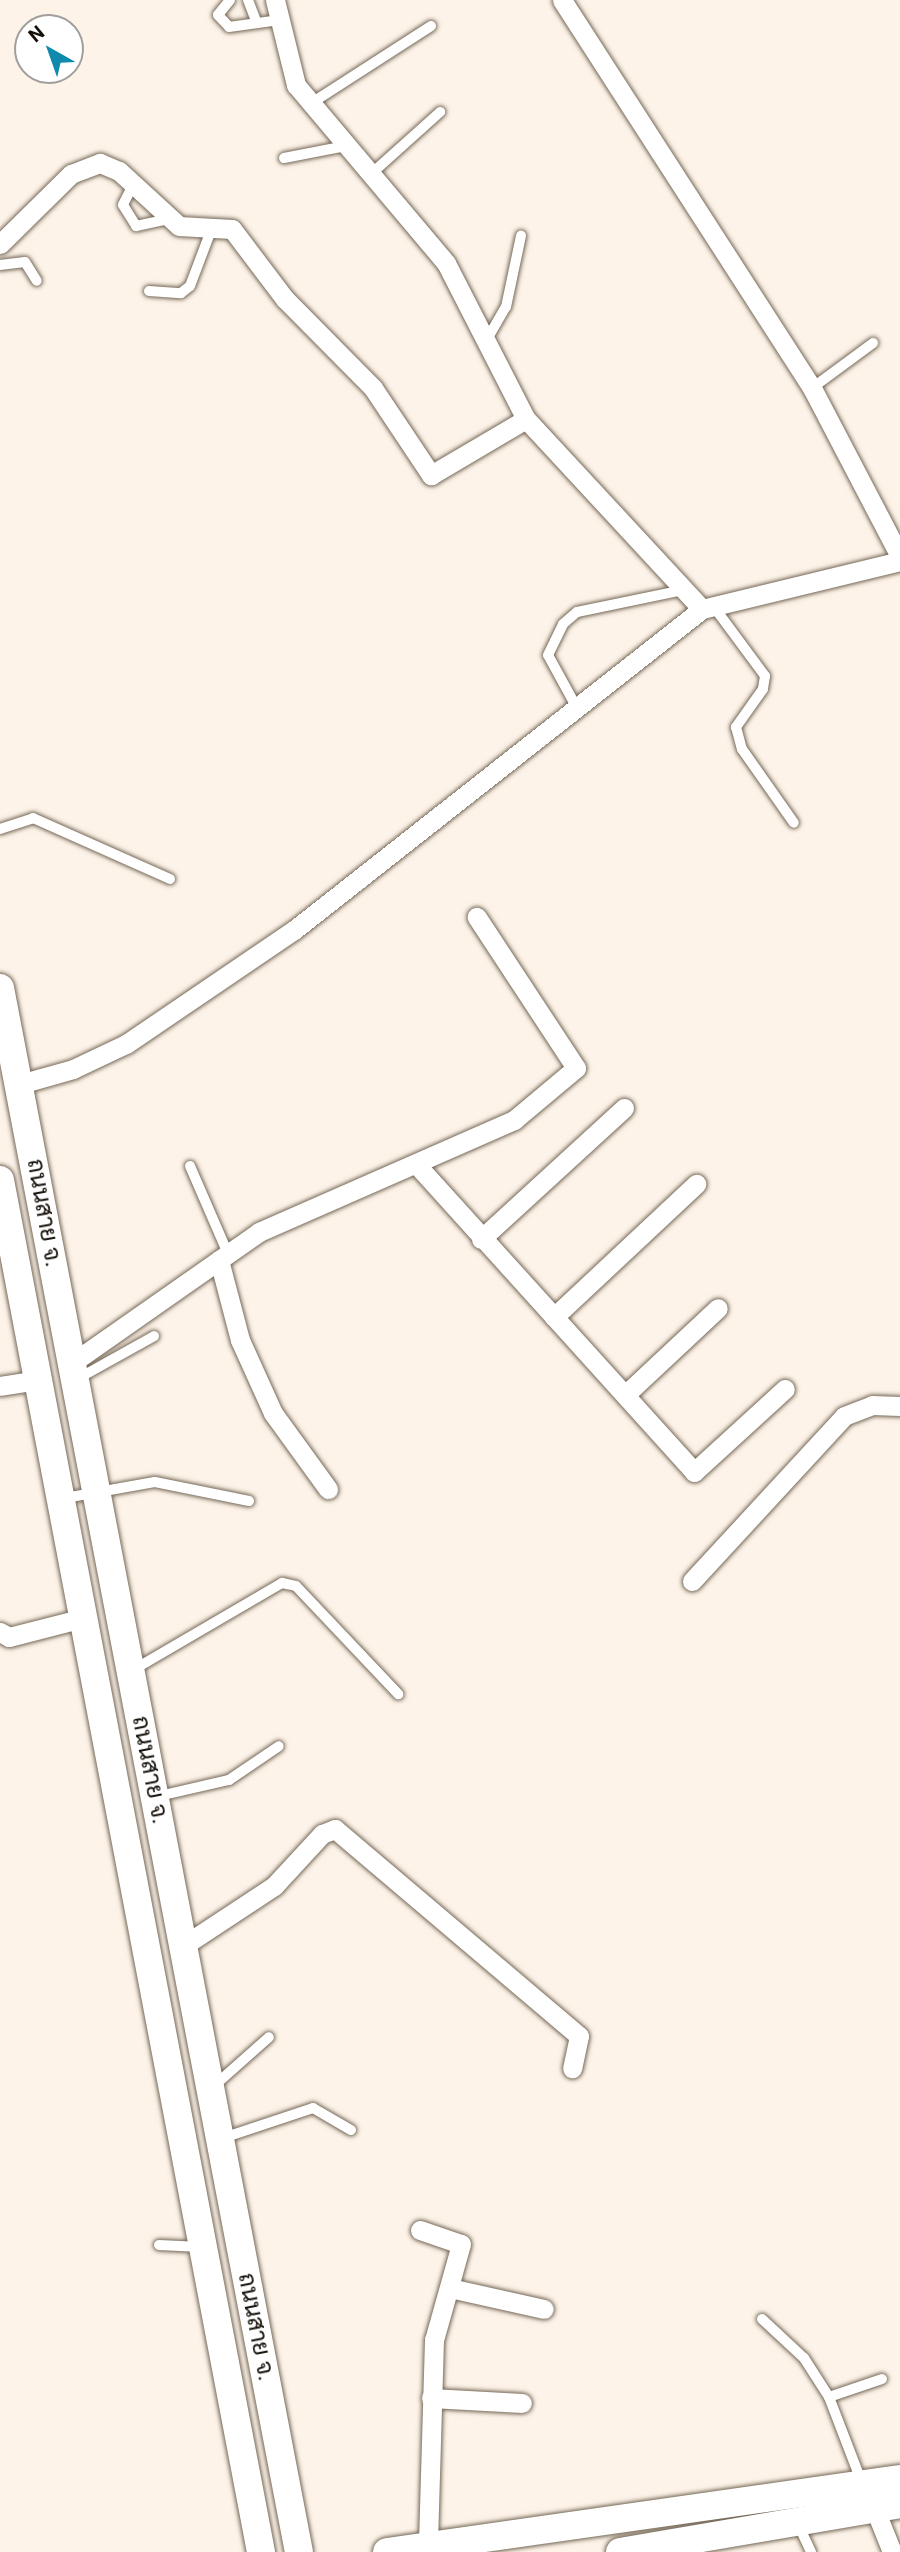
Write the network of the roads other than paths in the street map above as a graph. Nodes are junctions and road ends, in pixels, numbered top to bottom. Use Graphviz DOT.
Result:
graph roads {
  1 [pos="230,0"];
  2 [pos="248,0"];
  3 [pos="275,0"];
  4 [pos="562,0"];
  5 [pos="280,20"];
  6 [pos="256,21"];
  7 [pos="431,26"];
  8 [pos="310,105"];
  9 [pos="440,112"];
  10 [pos="346,146"];
  11 [pos="284,158"];
  12 [pos="372,174"];
  13 [pos="133,185"];
  14 [pos="167,219"];
  15 [pos="214,225"];
  16 [pos="521,236"];
  17 [pos="0,244"];
  18 [pos="0,265"];
  19 [pos="37,281"];
  20 [pos="149,291"];
  21 [pos="486,341"];
  22 [pos="873,343"];
  23 [pos="812,388"];
  24 [pos="526,419"];
  25 [pos="900,559"];
  26 [pos="684,589"];
  27 [pos="708,608"];
  28 [pos="578,709"];
  29 [pos="794,823"];
  30 [pos="0,829"];
  31 [pos="170,879"];
  32 [pos="477,917"];
  33 [pos="0,988"];
  34 [pos="20,1084"];
  35 [pos="624,1108"];
  36 [pos="416,1164"];
  37 [pos="190,1167"];
  38 [pos="0,1180"];
  39 [pos="696,1184"];
  40 [pos="481,1239"];
  41 [pos="224,1257"];
  42 [pos="718,1308"];
  43 [pos="554,1317"];
  44 [pos="154,1336"];
  45 [pos="73,1371"];
  46 [pos="38,1380"];
  47 [pos="0,1386"];
  48 [pos="785,1389"];
  49 [pos="625,1395"];
  50 [pos="900,1406"];
  51 [pos="328,1489"];
  52 [pos="96,1490"];
  53 [pos="61,1499"];
  54 [pos="249,1501"];
  55 [pos="692,1581"];
  56 [pos="83,1618"];
  57 [pos="0,1632"];
  58 [pos="131,1672"];
  59 [pos="398,1694"];
  60 [pos="279,1746"];
  61 [pos="155,1797"];
  62 [pos="183,1946"];
  63 [pos="269,2037"];
  64 [pos="572,2068"];
  65 [pos="211,2088"];
  66 [pos="351,2130"];
  67 [pos="220,2139"];
  68 [pos="420,2230"];
  69 [pos="159,2245"];
  70 [pos="203,2248"];
  71 [pos="450,2288"];
  72 [pos="544,2309"];
  73 [pos="762,2319"];
  74 [pos="882,2379"];
  75 [pos="829,2397"];
  76 [pos="431,2398"];
  77 [pos="522,2403"];
  78 [pos="900,2479"];
  79 [pos="879,2499"];
  80 [pos="796,2520"];
  81 [pos="428,2546"];
  82 [pos="261,2552"];
  83 [pos="299,2552"];
  84 [pos="387,2552"];
  85 [pos="620,2552"];
  86 [pos="811,2552"];
  87 [pos="892,2552"];
  1 -- 6 [label="lane"];
  2 -- 6 [label="lane"];
  3 -- 5 [label="street"];
  4 -- 23 [label="street"];
  5 -- 6 [label="lane"];
  5 -- 8 [label="street"];
  7 -- 8 [label="lane"];
  8 -- 10 [label="street"];
  9 -- 12 [label="lane"];
  10 -- 11 [label="lane"];
  10 -- 12 [label="street"];
  12 -- 21 [label="street"];
  13 -- 14 [label="street"];
  13 -- 14 [label="lane"];
  13 -- 17 [label="street"];
  14 -- 15 [label="street"];
  15 -- 20 [label="lane"];
  15 -- 24 [label="street"];
  16 -- 21 [label="lane"];
  18 -- 19 [label="lane"];
  21 -- 24 [label="street"];
  22 -- 23 [label="lane"];
  23 -- 25 [label="street"];
  24 -- 26 [label="street"];
  25 -- 27 [label="street"];
  26 -- 27 [label="street"];
  26 -- 28 [label="lane"];
  27 -- 28 [label="street"];
  27 -- 29 [label="lane"];
  28 -- 34 [label="street"];
  30 -- 31 [label="lane"];
  32 -- 36 [label="street"];
  33 -- 34 [label="main road, ถนนสาย จ."];
  34 -- 45 [label="main road, ถนนสาย จ."];
  35 -- 40 [label="street"];
  36 -- 40 [label="street"];
  36 -- 41 [label="street"];
  37 -- 41 [label="lane"];
  38 -- 46 [label="main road, ถนนสาย จ."];
  39 -- 43 [label="street"];
  40 -- 43 [label="street"];
  41 -- 45 [label="street"];
  41 -- 51 [label="street"];
  42 -- 49 [label="street"];
  43 -- 49 [label="street"];
  44 -- 45 [label="lane"];
  45 -- 52 [label="main road, ถนนสาย จ."];
  46 -- 47 [label="street"];
  46 -- 53 [label="main road, ถนนสาย จ."];
  48 -- 49 [label="street"];
  50 -- 55 [label="street"];
  52 -- 53 [label="lane"];
  52 -- 54 [label="lane"];
  52 -- 58 [label="main road, ถนนสาย จ."];
  53 -- 56 [label="main road, ถนนสาย จ."];
  56 -- 57 [label="street"];
  56 -- 70 [label="main road, ถนนสาย จ."];
  58 -- 59 [label="lane"];
  58 -- 61 [label="main road, ถนนสาย จ."];
  60 -- 61 [label="lane"];
  61 -- 62 [label="main road, ถนนสาย จ."];
  62 -- 64 [label="street"];
  62 -- 65 [label="main road, ถนนสาย จ."];
  63 -- 65 [label="lane"];
  65 -- 67 [label="main road, ถนนสาย จ."];
  66 -- 67 [label="lane"];
  67 -- 83 [label="main road, ถนนสาย จ."];
  68 -- 71 [label="street"];
  69 -- 70 [label="lane"];
  70 -- 82 [label="main road, ถนนสาย จ."];
  71 -- 72 [label="street"];
  71 -- 76 [label="street"];
  73 -- 75 [label="lane"];
  74 -- 75 [label="lane"];
  75 -- 79 [label="lane"];
  76 -- 77 [label="street"];
  76 -- 81 [label="street"];
  78 -- 79 [label="main road"];
  79 -- 80 [label="main road"];
  79 -- 81 [label="main road"];
  79 -- 87 [label="street"];
  80 -- 85 [label="main road"];
  80 -- 86 [label="lane"];
  81 -- 84 [label="main road"];
}
